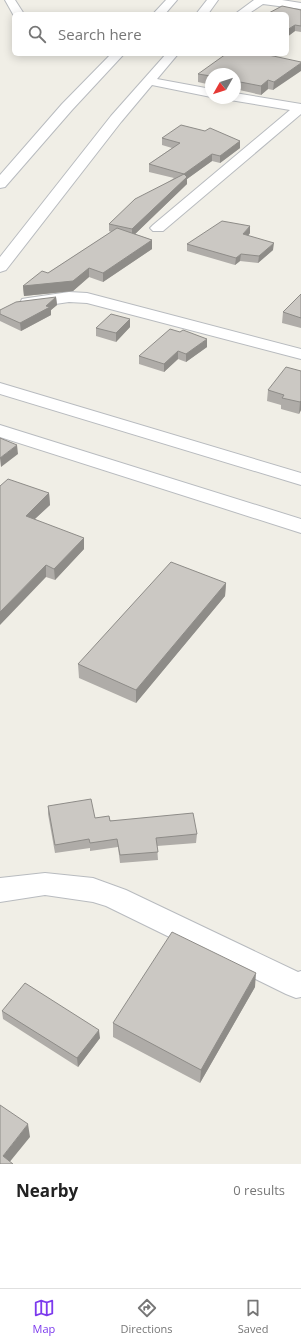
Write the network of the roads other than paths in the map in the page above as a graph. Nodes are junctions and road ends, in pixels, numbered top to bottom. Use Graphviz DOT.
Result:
graph roads {
  1 [pos="10,0"];
  2 [pos="172,0"];
  3 [pos="214,0"];
  4 [pos="260,0"];
  5 [pos="301,6"];
  6 [pos="17,12"];
  7 [pos="161,12"];
  8 [pos="204,12"];
  9 [pos="244,12"];
  10 [pos="116,56"];
  11 [pos="170,56"];
  12 [pos="148,81"];
  13 [pos="205,91"];
  14 [pos="241,98"];
  15 [pos="300,108"];
  16 [pos="0,184"];
  17 [pos="158,228"];
  18 [pos="0,266"];
  19 [pos="13,304"];
  20 [pos="301,354"];
  21 [pos="0,388"];
  22 [pos="0,431"];
  23 [pos="301,479"];
  24 [pos="301,526"];
  25 [pos="0,890"];
  26 [pos="301,984"];
  1 -- 6 [label="street"];
  2 -- 7 [label="street"];
  3 -- 8 [label="street"];
  4 -- 5 [label="street"];
  4 -- 9 [label="street"];
  10 -- 16 [label="street"];
  11 -- 12 [label="street"];
  12 -- 13 [label="street"];
  12 -- 18 [label="street"];
  14 -- 15 [label="street"];
  15 -- 17 [label="street"];
  19 -- 20 [label="street"];
  21 -- 23 [label="street"];
  22 -- 24 [label="street"];
  25 -- 26 [label="street"];
}
